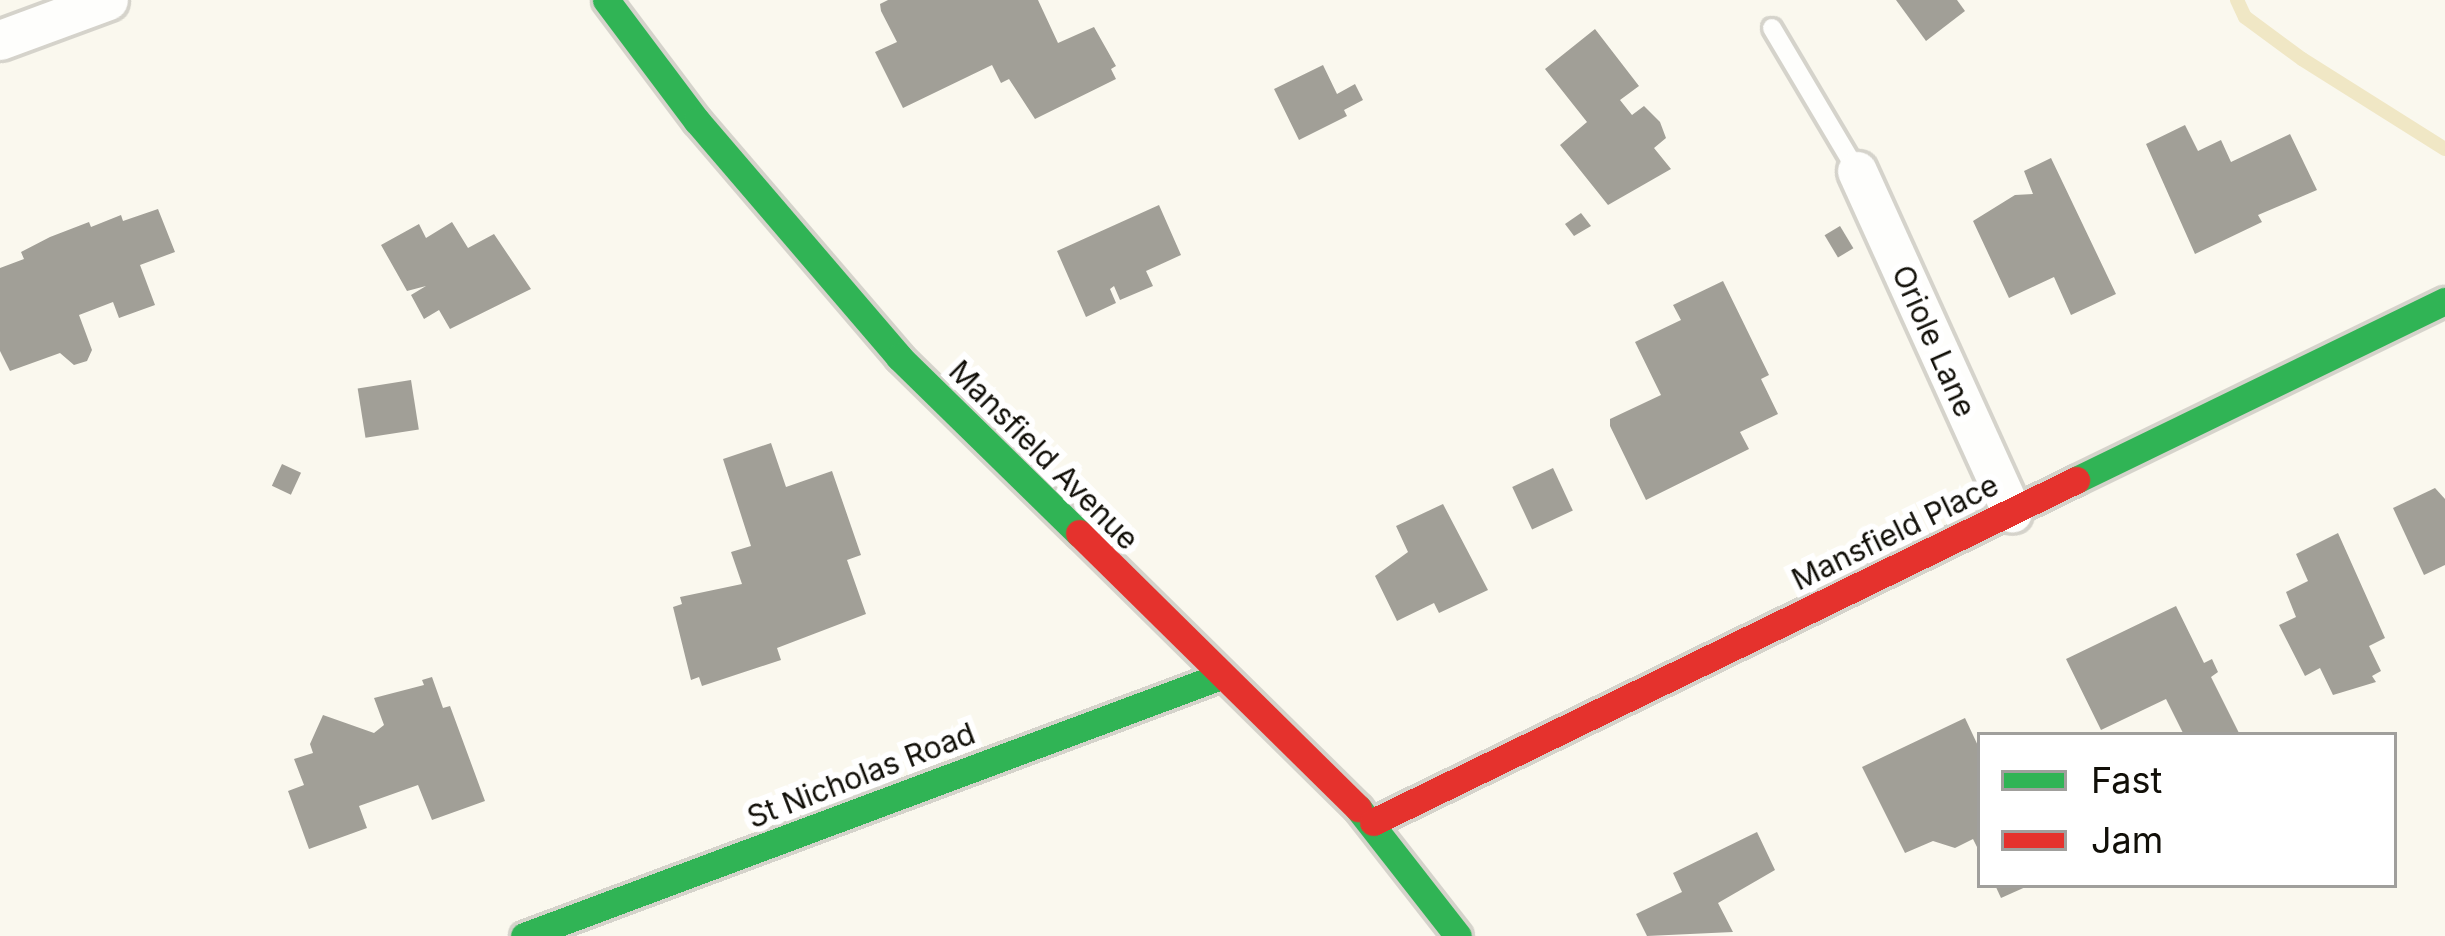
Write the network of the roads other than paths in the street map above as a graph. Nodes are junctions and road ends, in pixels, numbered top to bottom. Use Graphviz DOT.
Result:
graph roads {
  1 [pos="108,0"];
  2 [pos="606,0"];
  3 [pos="1772,28"];
  4 [pos="0,40"];
  5 [pos="1857,171"];
  6 [pos="2445,301"];
  7 [pos="2012,512"];
  8 [pos="1221,676"];
  9 [pos="1373,822"];
  10 [pos="524,936"];
  11 [pos="1458,936"];
  1 -- 4 [label="street"];
  2 -- 8 [label="street, Mansfield Avenue"];
  3 -- 5 [label="lane"];
  5 -- 7 [label="street, Oriole Lane"];
  6 -- 7 [label="street, Mansfield Place"];
  7 -- 9 [label="street, Mansfield Place"];
  8 -- 9 [label="street, Mansfield Avenue"];
  8 -- 10 [label="street, St Nicholas Road"];
  9 -- 11 [label="street, Mansfield Avenue"];
}
